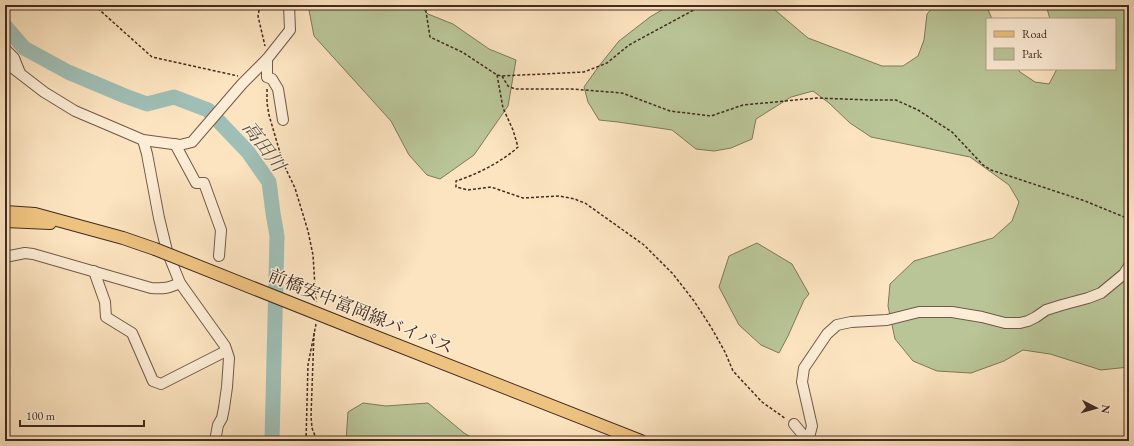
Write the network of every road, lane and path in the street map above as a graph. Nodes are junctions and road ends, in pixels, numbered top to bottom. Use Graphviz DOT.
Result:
graph roads {
  1 [pos="94,5"];
  2 [pos="260,5"];
  3 [pos="289,5"];
  4 [pos="378,5"];
  5 [pos="383,5"];
  6 [pos="425,5"];
  7 [pos="703,5"];
  8 [pos="5,49"];
  9 [pos="267,58"];
  10 [pos="5,62"];
  11 [pos="20,73"];
  12 [pos="497,75"];
  13 [pos="502,76"];
  14 [pos="267,77"];
  15 [pos="245,81"];
  16 [pos="283,120"];
  17 [pos="144,140"];
  18 [pos="174,144"];
  19 [pos="5,212"];
  20 [pos="1129,219"];
  21 [pos="5,220"];
  22 [pos="65,223"];
  23 [pos="219,256"];
  24 [pos="5,257"];
  25 [pos="1129,266"];
  26 [pos="94,271"];
  27 [pos="180,283"];
  28 [pos="316,302"];
  29 [pos="316,324"];
  30 [pos="314,329"];
  31 [pos="226,351"];
  32 [pos="794,424"];
  33 [pos="215,441"];
  34 [pos="306,441"];
  35 [pos="317,441"];
  36 [pos="641,441"];
  1 -- 15 [label="path"];
  2 -- 9 [label="path"];
  3 -- 9 [label="street"];
  4 -- 5 [label="path"];
  6 -- 12 [label="path"];
  7 -- 13 [label="path"];
  8 -- 11 [label="street"];
  9 -- 14 [label="street"];
  9 -- 15 [label="street"];
  10 -- 11 [label="street"];
  11 -- 17 [label="street"];
  12 -- 13 [label="path"];
  12 -- 32 [label="path"];
  13 -- 20 [label="path"];
  14 -- 16 [label="street"];
  14 -- 28 [label="path"];
  15 -- 18 [label="street"];
  17 -- 18 [label="street"];
  17 -- 27 [label="street"];
  18 -- 23 [label="street"];
  19 -- 22 [label="main road, 前橋安中富岡線バイパス"];
  21 -- 22 [label="main road, 前橋安中富岡線バイパス"];
  22 -- 36 [label="main road, 前橋安中富岡線バイパス, bridge"];
  24 -- 26 [label="street"];
  25 -- 32 [label="street"];
  26 -- 27 [label="street"];
  26 -- 31 [label="street"];
  27 -- 31 [label="street"];
  29 -- 30 [label="path"];
  30 -- 34 [label="path"];
  30 -- 35 [label="path"];
  31 -- 33 [label="street"];
}
